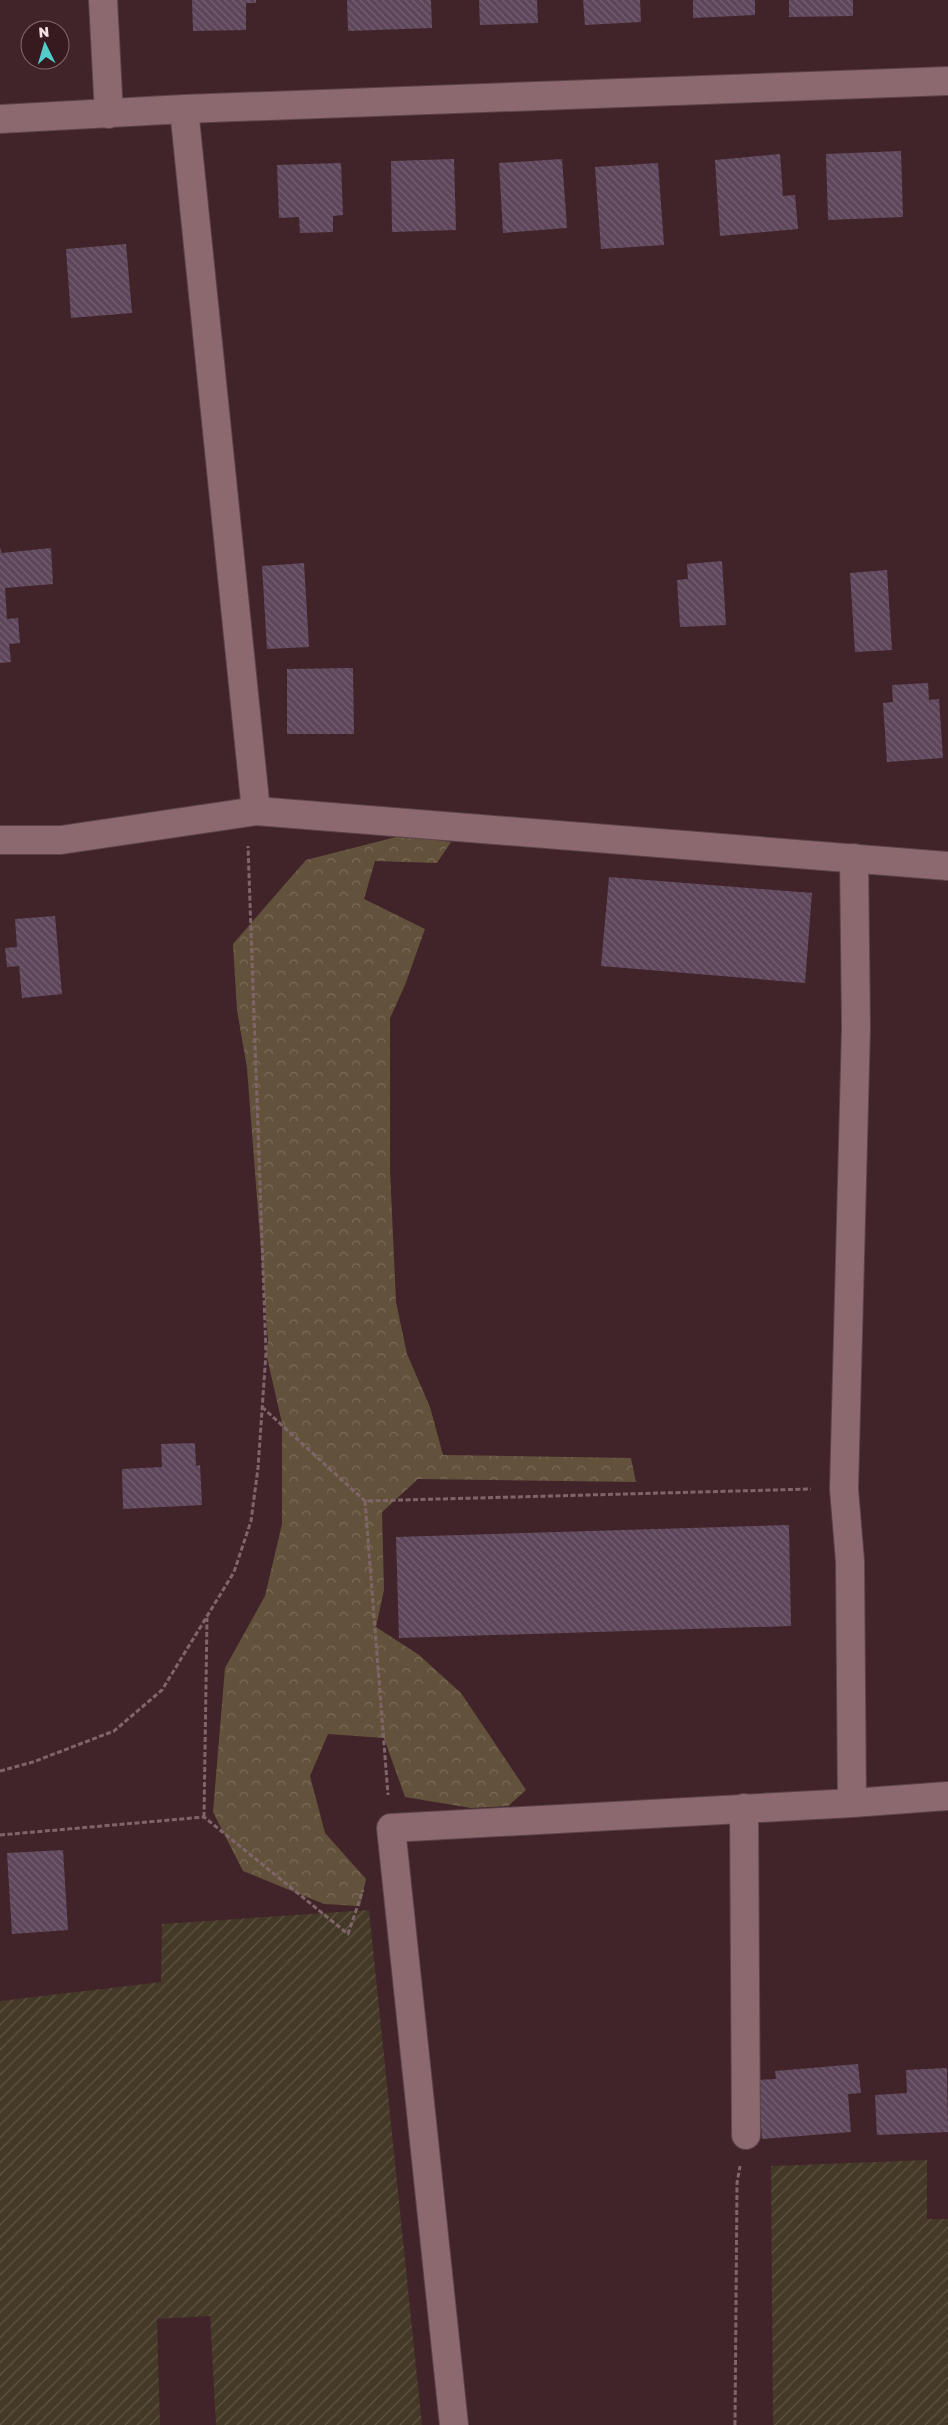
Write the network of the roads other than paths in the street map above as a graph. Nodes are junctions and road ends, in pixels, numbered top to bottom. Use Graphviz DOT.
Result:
graph roads {
  1 [pos="103,0"];
  2 [pos="948,81"];
  3 [pos="184,109"];
  4 [pos="109,114"];
  5 [pos="0,119"];
  6 [pos="256,811"];
  7 [pos="0,840"];
  8 [pos="854,858"];
  9 [pos="948,866"];
  10 [pos="948,1796"];
  11 [pos="852,1803"];
  12 [pos="744,1808"];
  13 [pos="746,2135"];
  14 [pos="454,2425"];
  1 -- 4 [label="street"];
  2 -- 3 [label="street"];
  3 -- 4 [label="street"];
  3 -- 6 [label="street"];
  4 -- 5 [label="street"];
  6 -- 7 [label="street"];
  6 -- 8 [label="street"];
  8 -- 9 [label="street"];
  8 -- 11 [label="street"];
  10 -- 11 [label="street"];
  11 -- 12 [label="street"];
  12 -- 13 [label="street"];
  12 -- 14 [label="street"];
}
